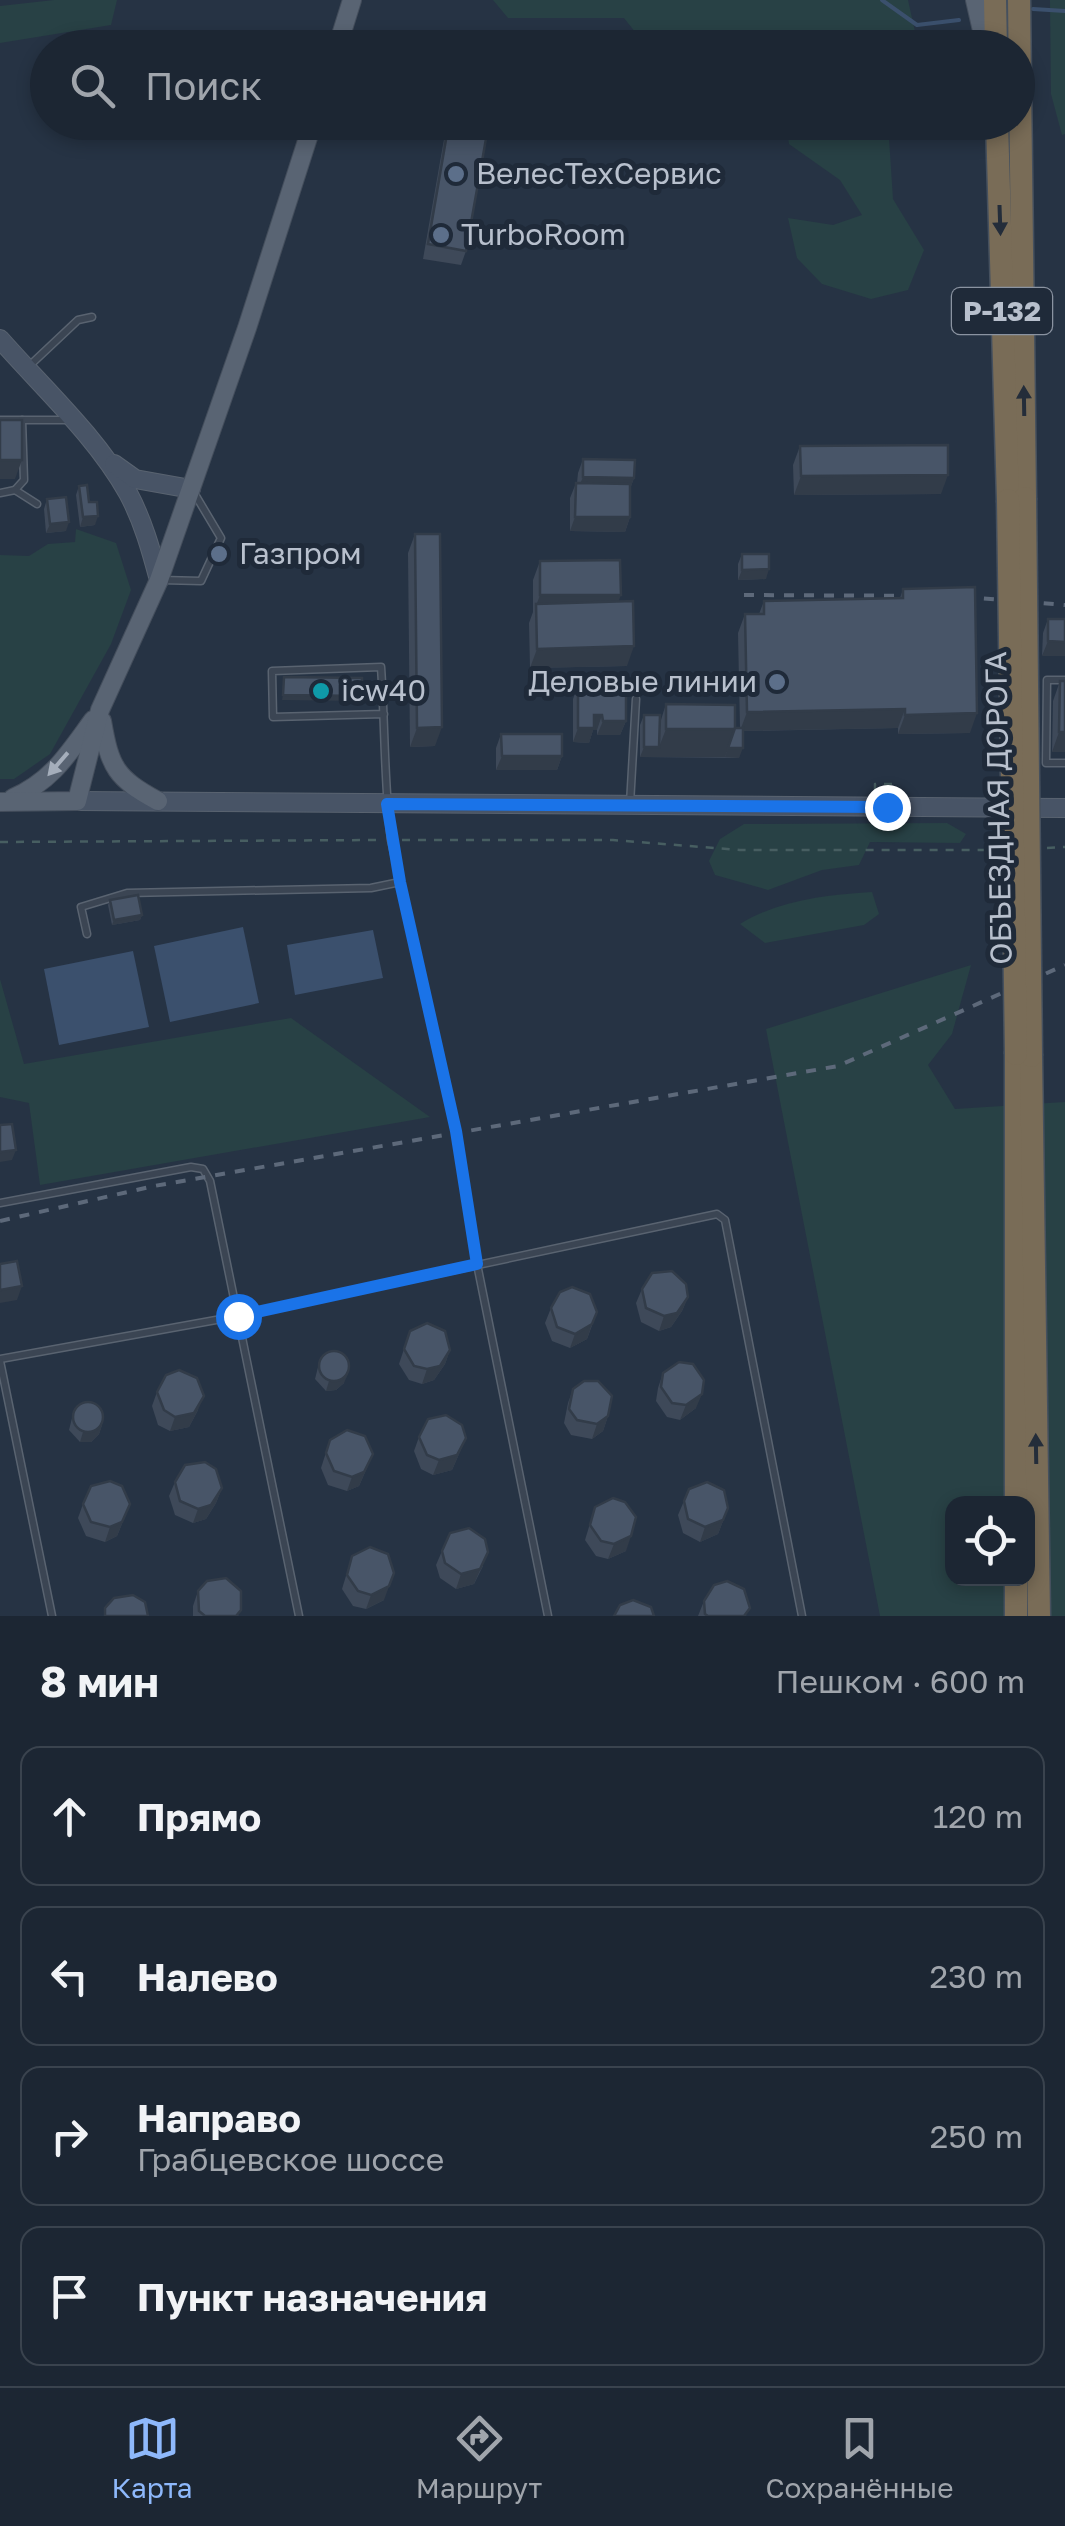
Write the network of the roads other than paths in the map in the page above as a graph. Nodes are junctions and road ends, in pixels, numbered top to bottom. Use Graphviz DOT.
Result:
graph roads {
  1 [pos="975,0"];
  2 [pos="995,0"];
  3 [pos="1019,0"];
  4 [pos="352,4"];
  5 [pos="343,30"];
  6 [pos="982,30"];
  7 [pos="996,30"];
  8 [pos="1019,30"];
  9 [pos="307,140"];
  10 [pos="998,140"];
  11 [pos="1018,140"];
  12 [pos="92,317"];
  13 [pos="0,338"];
  14 [pos="26,369"];
  15 [pos="0,420"];
  16 [pos="22,420"];
  17 [pos="71,420"];
  18 [pos="106,458"];
  19 [pos="192,489"];
  20 [pos="15,490"];
  21 [pos="0,493"];
  22 [pos="1016,499"];
  23 [pos="37,504"];
  24 [pos="159,580"];
  25 [pos="1065,680"];
  26 [pos="636,699"];
  27 [pos="100,710"];
  28 [pos="384,714"];
  29 [pos="1065,764"];
  30 [pos="77,801"];
  31 [pos="2,802"];
  32 [pos="158,802"];
  33 [pos="387,804"];
  34 [pos="630,805"];
  35 [pos="1065,808"];
  36 [pos="400,882"];
  37 [pos="87,934"];
  38 [pos="1023,1055"];
  39 [pos="0,1203"];
  40 [pos="477,1264"];
  41 [pos="238,1316"];
  42 [pos="0,1360"];
  43 [pos="1016,1496"];
  44 [pos="1016,1586"];
  45 [pos="52,1616"];
  46 [pos="300,1616"];
  47 [pos="548,1616"];
  48 [pos="802,1616"];
  49 [pos="1016,1616"];
  50 [pos="1038,1616"];
  1 -- 6 [label="main road"];
  2 -- 7 [label="highway"];
  8 -- 3 [label="highway, ОБЪЕЗДНАЯ ДОРОГА / Р-132, one-way"];
  4 -- 5 [label="main road"];
  9 -- 19 [label="main road"];
  10 -- 22 [label="highway, ОБЪЕЗДНАЯ ДОРОГА / Р-132, one-way"];
  22 -- 11 [label="highway, ОБЪЕЗДНАЯ ДОРОГА / Р-132, one-way"];
  12 -- 14 [label="lane"];
  13 -- 14 [label="main road"];
  14 -- 17 [label="main road"];
  15 -- 16 [label="lane"];
  16 -- 17 [label="lane"];
  16 -- 20 [label="lane"];
  17 -- 18 [label="main road"];
  18 -- 19 [label="main road"];
  18 -- 24 [label="main road"];
  19 -- 24 [label="main road"];
  19 -- 24 [label="lane"];
  20 -- 21 [label="lane"];
  20 -- 23 [label="lane"];
  22 -- 38 [label="highway, ОБЪЕЗДНАЯ ДОРОГА / Р-132, bridge"];
  24 -- 27 [label="main road"];
  25 -- 29 [label="lane"];
  26 -- 34 [label="lane"];
  27 -- 30 [label="main road"];
  27 -- 31 [label="main road, one-way"];
  27 -- 32 [label="main road"];
  28 -- 28 [label="lane"];
  28 -- 33 [label="lane"];
  30 -- 31 [label="main road"];
  30 -- 32 [label="main road"];
  32 -- 33 [label="main road"];
  33 -- 34 [label="main road"];
  33 -- 36 [label="lane"];
  34 -- 35 [label="main road"];
  36 -- 37 [label="lane"];
  36 -- 40 [label="lane"];
  38 -- 43 [label="highway, ОБЪЕЗДНАЯ ДОРОГА / Р-132"];
  50 -- 38 [label="highway, ОБЪЕЗДНАЯ ДОРОГА / Р-132, one-way"];
  39 -- 41 [label="lane"];
  40 -- 41 [label="lane"];
  40 -- 47 [label="lane"];
  40 -- 48 [label="lane"];
  41 -- 42 [label="lane"];
  41 -- 46 [label="lane"];
  42 -- 45 [label="lane"];
  44 -- 49 [label="highway"];
}
